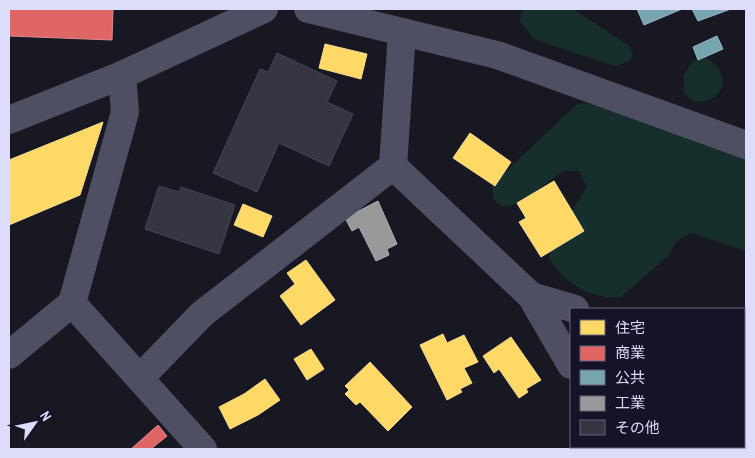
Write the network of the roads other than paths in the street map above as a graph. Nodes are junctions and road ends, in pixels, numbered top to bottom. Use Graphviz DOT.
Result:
graph roads {
  1 [pos="264,9"];
  2 [pos="308,9"];
  3 [pos="402,32"];
  4 [pos="122,75"];
  5 [pos="9,120"];
  6 [pos="746,145"];
  7 [pos="393,166"];
  8 [pos="531,296"];
  9 [pos="72,303"];
  10 [pos="572,308"];
  11 [pos="9,355"];
  12 [pos="570,363"];
  13 [pos="140,378"];
  14 [pos="203,449"];
  1 -- 4 [label="street"];
  2 -- 3 [label="street"];
  3 -- 6 [label="street"];
  3 -- 7 [label="street"];
  4 -- 5 [label="street"];
  4 -- 9 [label="street"];
  7 -- 8 [label="street"];
  7 -- 13 [label="street"];
  8 -- 10 [label="street"];
  8 -- 12 [label="street"];
  9 -- 11 [label="street"];
  9 -- 13 [label="street"];
  13 -- 14 [label="street"];
}
